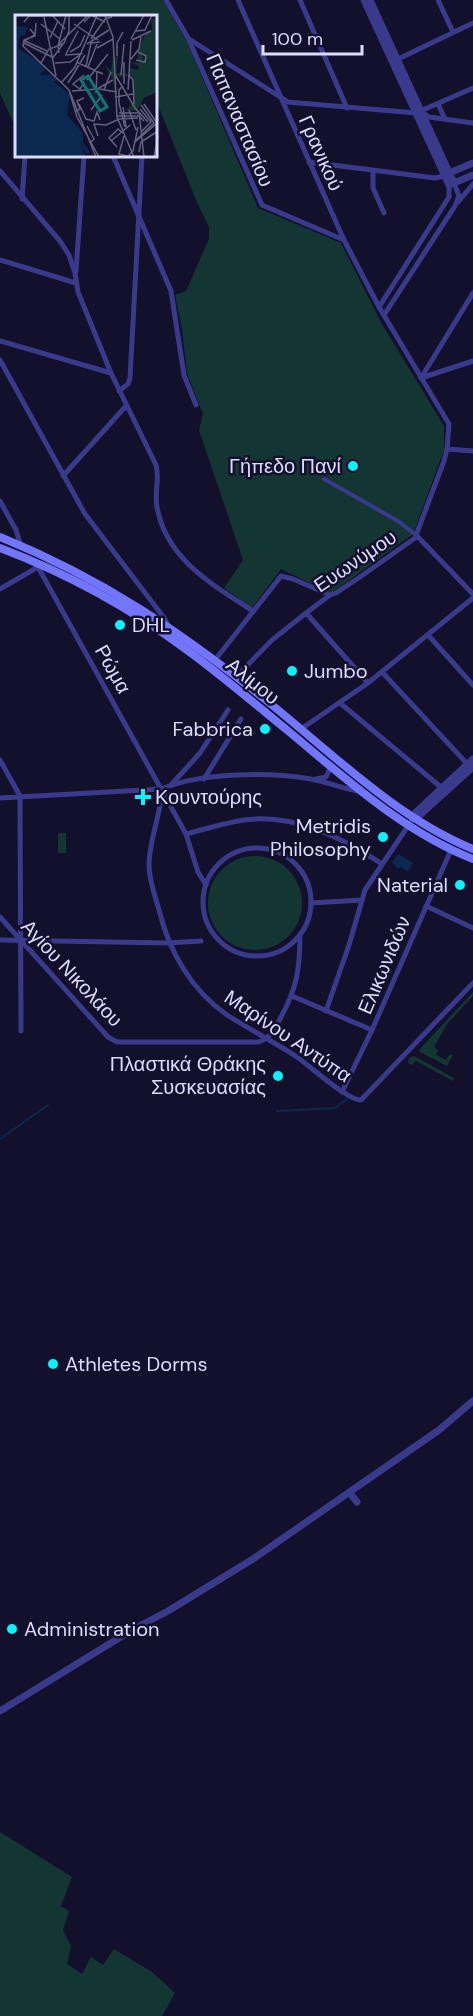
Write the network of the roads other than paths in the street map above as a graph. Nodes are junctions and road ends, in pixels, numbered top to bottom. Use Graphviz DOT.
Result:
graph roads {
  1 [pos="166,0"];
  2 [pos="238,0"];
  3 [pos="300,0"];
  4 [pos="364,0"];
  5 [pos="370,0"];
  6 [pos="438,0"];
  7 [pos="473,23"];
  8 [pos="453,32"];
  9 [pos="188,38"];
  10 [pos="395,60"];
  11 [pos="473,88"];
  12 [pos="280,98"];
  13 [pos="438,104"];
  14 [pos="347,108"];
  15 [pos="419,113"];
  16 [pos="445,119"];
  17 [pos="473,123"];
  18 [pos="25,158"];
  19 [pos="84,158"];
  20 [pos="114,158"];
  21 [pos="142,158"];
  22 [pos="309,162"];
  23 [pos="473,163"];
  24 [pos="0,171"];
  25 [pos="373,171"];
  26 [pos="447,174"];
  27 [pos="473,175"];
  28 [pos="451,184"];
  29 [pos="473,184"];
  30 [pos="22,199"];
  31 [pos="455,206"];
  32 [pos="384,213"];
  33 [pos="138,214"];
  34 [pos="344,240"];
  35 [pos="0,260"];
  36 [pos="75,273"];
  37 [pos="76,283"];
  38 [pos="473,293"];
  39 [pos="379,307"];
  40 [pos="384,315"];
  41 [pos="0,341"];
  42 [pos="0,360"];
  43 [pos="473,361"];
  44 [pos="111,373"];
  45 [pos="421,378"];
  46 [pos="119,391"];
  47 [pos="195,405"];
  48 [pos="126,406"];
  49 [pos="447,449"];
  50 [pos="473,451"];
  51 [pos="63,476"];
  52 [pos="324,479"];
  53 [pos="0,501"];
  54 [pos="416,535"];
  55 [pos="0,537"];
  56 [pos="21,546"];
  57 [pos="0,548"];
  58 [pos="39,565"];
  59 [pos="0,589"];
  60 [pos="330,595"];
  61 [pos="473,596"];
  62 [pos="253,611"];
  63 [pos="306,613"];
  64 [pos="168,626"];
  65 [pos="428,635"];
  66 [pos="215,660"];
  67 [pos="382,672"];
  68 [pos="236,677"];
  69 [pos="368,683"];
  70 [pos="473,685"];
  71 [pos="340,703"];
  72 [pos="228,710"];
  73 [pos="241,719"];
  74 [pos="301,729"];
  75 [pos="0,760"];
  76 [pos="331,766"];
  77 [pos="472,766"];
  78 [pos="204,779"];
  79 [pos="314,780"];
  80 [pos="171,785"];
  81 [pos="442,788"];
  82 [pos="162,789"];
  83 [pos="362,793"];
  84 [pos="20,796"];
  85 [pos="0,798"];
  86 [pos="414,817"];
  87 [pos="408,825"];
  88 [pos="186,834"];
  89 [pos="473,849"];
  90 [pos="451,850"];
  91 [pos="473,859"];
  92 [pos="382,864"];
  93 [pos="206,885"];
  94 [pos="362,900"];
  95 [pos="311,903"];
  96 [pos="426,906"];
  97 [pos="0,917"];
  98 [pos="473,928"];
  99 [pos="300,934"];
  100 [pos="0,940"];
  101 [pos="20,940"];
  102 [pos="201,941"];
  103 [pos="168,943"];
  104 [pos="473,983"];
  105 [pos="292,996"];
  106 [pos="326,1011"];
  107 [pos="372,1030"];
  108 [pos="21,1031"];
  109 [pos="269,1038"];
  110 [pos="342,1092"];
  111 [pos="473,1401"];
  112 [pos="350,1493"];
  113 [pos="357,1502"];
  114 [pos="0,1711"];
  1 -- 9 [label="street, Παπαναστασίου"];
  2 -- 12 [label="street, Γρανικού"];
  3 -- 14 [label="street"];
  4 -- 10 [label="street"];
  5 -- 10 [label="street"];
  6 -- 8 [label="street"];
  7 -- 8 [label="street"];
  8 -- 10 [label="street"];
  9 -- 12 [label="street"];
  9 -- 34 [label="street, Παπαναστασίου"];
  10 -- 15 [label="street"];
  11 -- 13 [label="street"];
  12 -- 14 [label="street"];
  12 -- 22 [label="street, Γρανικού"];
  13 -- 15 [label="street"];
  13 -- 16 [label="street"];
  14 -- 15 [label="street"];
  15 -- 16 [label="street"];
  15 -- 26 [label="street"];
  16 -- 17 [label="street"];
  18 -- 30 [label="street"];
  19 -- 36 [label="street"];
  20 -- 33 [label="street"];
  21 -- 33 [label="street"];
  22 -- 25 [label="street"];
  22 -- 34 [label="street, Γρανικού"];
  23 -- 26 [label="street"];
  24 -- 30 [label="street"];
  25 -- 26 [label="street"];
  25 -- 32 [label="street"];
  26 -- 28 [label="street"];
  27 -- 28 [label="street"];
  28 -- 31 [label="street"];
  28 -- 39 [label="street"];
  29 -- 31 [label="street"];
  30 -- 36 [label="street"];
  31 -- 40 [label="street"];
  33 -- 46 [label="street"];
  33 -- 47 [label="street"];
  34 -- 39 [label="street, Γρανικού"];
  35 -- 37 [label="street"];
  36 -- 37 [label="street"];
  37 -- 44 [label="street"];
  38 -- 45 [label="street"];
  39 -- 40 [label="street, Γρανικού"];
  40 -- 45 [label="street, Ευωνύμου"];
  41 -- 44 [label="street"];
  42 -- 51 [label="street"];
  43 -- 45 [label="street"];
  44 -- 46 [label="street"];
  45 -- 49 [label="street, Ευωνύμου"];
  46 -- 48 [label="street"];
  48 -- 51 [label="street"];
  48 -- 62 [label="street"];
  49 -- 50 [label="street"];
  49 -- 54 [label="street, Ευωνύμου"];
  51 -- 64 [label="street"];
  52 -- 54 [label="street"];
  53 -- 56 [label="street"];
  54 -- 60 [label="street, Ευωνύμου"];
  54 -- 61 [label="street"];
  55 -- 56 [label="main road, Αλίμου"];
  56 -- 64 [label="main road, Αλίμου"];
  57 -- 58 [label="main road, Αλίμου"];
  58 -- 59 [label="street"];
  58 -- 76 [label="main road, Αλίμου"];
  58 -- 82 [label="street, Ρώμα"];
  60 -- 62 [label="street"];
  60 -- 63 [label="street, Ευωνύμου"];
  61 -- 65 [label="street"];
  62 -- 66 [label="street"];
  63 -- 68 [label="street, Ευωνύμου"];
  63 -- 69 [label="street"];
  64 -- 66 [label="main road, Αλίμου"];
  65 -- 67 [label="street"];
  65 -- 70 [label="street"];
  66 -- 68 [label="main road, Αλίμου"];
  67 -- 69 [label="street"];
  67 -- 77 [label="street"];
  68 -- 74 [label="main road, Αλίμου"];
  69 -- 71 [label="street"];
  71 -- 74 [label="street"];
  71 -- 81 [label="street"];
  72 -- 80 [label="street"];
  73 -- 78 [label="street"];
  74 -- 86 [label="main road, Αλίμου"];
  75 -- 84 [label="street"];
  76 -- 79 [label="street"];
  76 -- 83 [label="main road, Αλίμου"];
  77 -- 81 [label="street"];
  77 -- 86 [label="street"];
  78 -- 79 [label="street"];
  78 -- 80 [label="street"];
  79 -- 83 [label="street"];
  80 -- 82 [label="street"];
  81 -- 86 [label="street"];
  82 -- 84 [label="street"];
  82 -- 88 [label="street, Ρώμα"];
  82 -- 103 [label="street, Μαρίνου Αντύπα"];
  83 -- 87 [label="main road, Αλίμου"];
  84 -- 85 [label="street"];
  84 -- 101 [label="street"];
  86 -- 87 [label="street"];
  86 -- 89 [label="main road, Αλίμου"];
  87 -- 90 [label="main road, Αλίμου"];
  87 -- 92 [label="street"];
  88 -- 92 [label="street"];
  88 -- 93 [label="street, Ρώμα"];
  90 -- 91 [label="main road, Αλίμου"];
  90 -- 96 [label="street, Ελικωνιδών"];
  92 -- 94 [label="street"];
  93 -- 95 [label="street"];
  93 -- 99 [label="street"];
  94 -- 95 [label="street"];
  94 -- 106 [label="street"];
  95 -- 99 [label="street"];
  96 -- 98 [label="street"];
  96 -- 107 [label="street, Ελικωνιδών"];
  97 -- 101 [label="street, Αγίου Νικολάου"];
  99 -- 105 [label="street"];
  100 -- 101 [label="street"];
  101 -- 103 [label="street"];
  101 -- 108 [label="street"];
  101 -- 109 [label="street, Αγίου Νικολάου"];
  102 -- 103 [label="street"];
  103 -- 109 [label="street, Μαρίνου Αντύπα"];
  104 -- 110 [label="street, Μαρίνου Αντύπα"];
  105 -- 106 [label="street"];
  105 -- 109 [label="street"];
  106 -- 107 [label="street"];
  107 -- 110 [label="street, Ελικωνιδών"];
  109 -- 110 [label="street, Μαρίνου Αντύπα"];
  111 -- 112 [label="street"];
  112 -- 113 [label="street"];
  112 -- 114 [label="street"];
}
